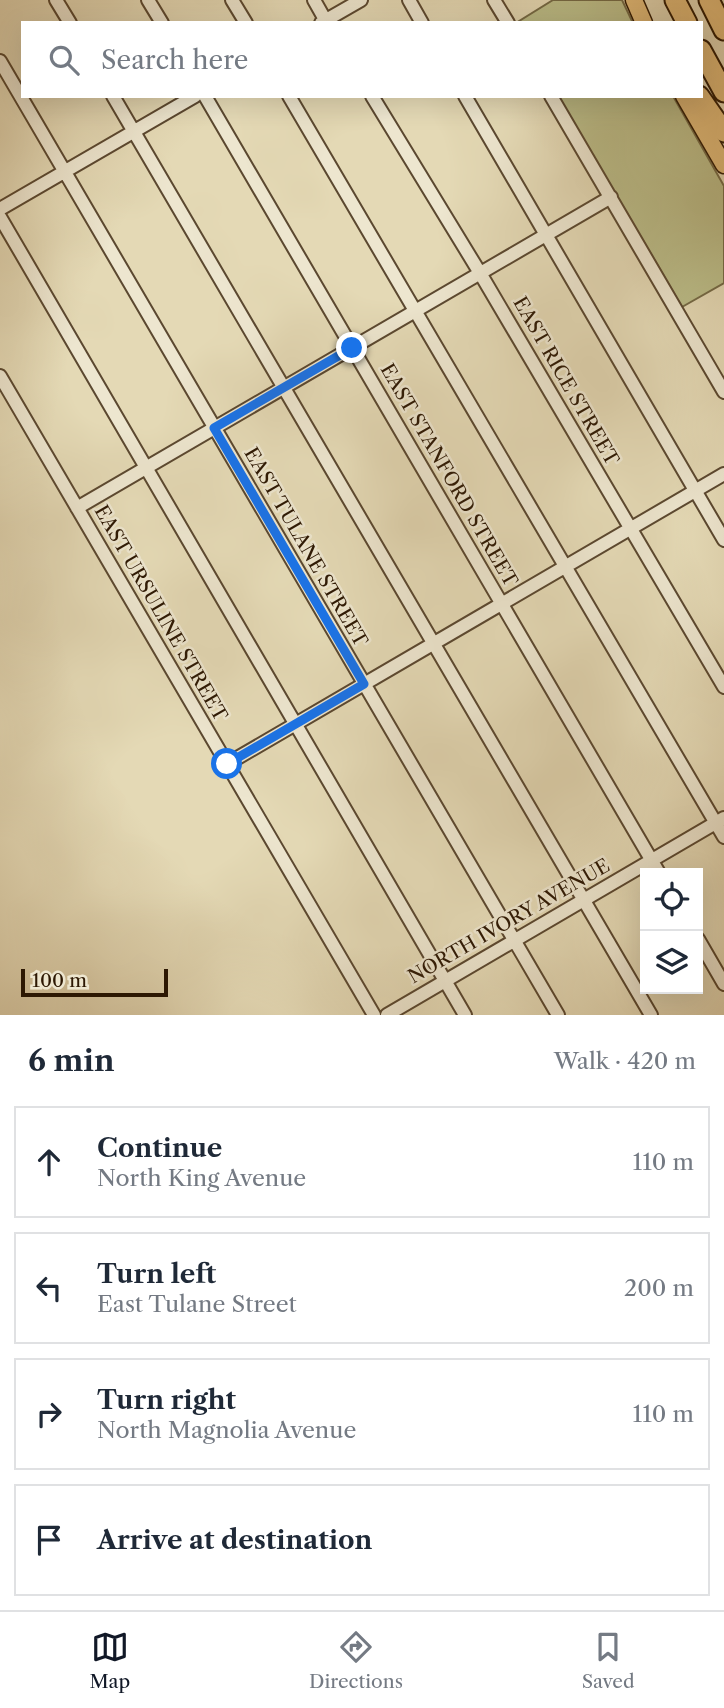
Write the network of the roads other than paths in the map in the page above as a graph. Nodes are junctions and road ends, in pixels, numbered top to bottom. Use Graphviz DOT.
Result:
graph roads {
  1 [pos="56,0"];
  2 [pos="148,0"];
  3 [pos="232,0"];
  4 [pos="314,0"];
  5 [pos="360,0"];
  6 [pos="409,0"];
  7 [pos="494,0"];
  8 [pos="634,0"];
  9 [pos="675,0"];
  10 [pos="709,0"];
  11 [pos="69,21"];
  12 [pos="161,21"];
  13 [pos="245,21"];
  14 [pos="324,21"];
  15 [pos="327,21"];
  16 [pos="421,21"];
  17 [pos="507,21"];
  18 [pos="643,21"];
  19 [pos="686,21"];
  20 [pos="724,30"];
  21 [pos="703,54"];
  22 [pos="0,61"];
  23 [pos="724,92"];
  24 [pos="21,97"];
  25 [pos="22,98"];
  26 [pos="114,98"];
  27 [pos="192,98"];
  28 [pos="206,98"];
  29 [pos="290,98"];
  30 [pos="373,98"];
  31 [pos="466,98"];
  32 [pos="552,98"];
  33 [pos="685,98"];
  34 [pos="700,98"];
  35 [pos="134,132"];
  36 [pos="724,132"];
  37 [pos="724,165"];
  38 [pos="65,172"];
  39 [pos="611,197"];
  40 [pos="0,209"];
  41 [pos="0,217"];
  42 [pos="546,234"];
  43 [pos="480,273"];
  44 [pos="417,310"];
  45 [pos="352,348"];
  46 [pos="0,376"];
  47 [pos="282,388"];
  48 [pos="724,392"];
  49 [pos="214,428"];
  50 [pos="146,468"];
  51 [pos="724,474"];
  52 [pos="695,491"];
  53 [pos="77,508"];
  54 [pos="631,529"];
  55 [pos="724,540"];
  56 [pos="567,566"];
  57 [pos="502,604"];
  58 [pos="433,644"];
  59 [pos="364,684"];
  60 [pos="724,687"];
  61 [pos="297,723"];
  62 [pos="227,764"];
  63 [pos="720,820"];
  64 [pos="724,837"];
  65 [pos="652,860"];
  66 [pos="656,868"];
  67 [pos="582,900"];
  68 [pos="514,940"];
  69 [pos="703,948"];
  70 [pos="444,981"];
  71 [pos="724,984"];
  72 [pos="374,1015"];
  73 [pos="387,1015"];
  74 [pos="465,1015"];
  75 [pos="558,1015"];
  76 [pos="651,1015"];
  1 -- 11 [label="street"];
  2 -- 12 [label="street"];
  3 -- 13 [label="street"];
  4 -- 14 [label="street"];
  5 -- 15 [label="street"];
  6 -- 16 [label="street"];
  7 -- 17 [label="street"];
  8 -- 18 [label="main road"];
  9 -- 19 [label="highway"];
  10 -- 20 [label="highway"];
  21 -- 23 [label="highway"];
  22 -- 24 [label="street, EAST TULANE STREET"];
  25 -- 38 [label="street, EAST TULANE STREET"];
  26 -- 35 [label="street"];
  27 -- 35 [label="street"];
  28 -- 45 [label="street, EAST STANFORD STREET"];
  29 -- 44 [label="street"];
  30 -- 43 [label="street, EAST RICE STREET"];
  31 -- 42 [label="street"];
  32 -- 39 [label="street"];
  33 -- 37 [label="main road"];
  34 -- 36 [label="highway"];
  35 -- 38 [label="street"];
  35 -- 47 [label="street"];
  38 -- 40 [label="street"];
  38 -- 49 [label="street, EAST TULANE STREET"];
  39 -- 42 [label="street"];
  39 -- 48 [label="street"];
  41 -- 50 [label="street"];
  42 -- 43 [label="street"];
  42 -- 52 [label="street"];
  43 -- 44 [label="street"];
  43 -- 54 [label="street, EAST RICE STREET"];
  44 -- 45 [label="street"];
  44 -- 56 [label="street"];
  45 -- 47 [label="street"];
  45 -- 57 [label="street, EAST STANFORD STREET"];
  46 -- 53 [label="street, EAST URSULINE STREET"];
  47 -- 49 [label="street"];
  47 -- 58 [label="street"];
  49 -- 50 [label="street"];
  49 -- 59 [label="street, EAST TULANE STREET"];
  50 -- 53 [label="street"];
  50 -- 61 [label="street"];
  51 -- 52 [label="street"];
  52 -- 54 [label="street"];
  52 -- 55 [label="street"];
  53 -- 62 [label="street, EAST URSULINE STREET"];
  54 -- 56 [label="street"];
  54 -- 60 [label="street, EAST RICE STREET"];
  56 -- 57 [label="street"];
  56 -- 63 [label="street"];
  57 -- 58 [label="street"];
  57 -- 65 [label="street, EAST STANFORD STREET"];
  58 -- 59 [label="street"];
  58 -- 67 [label="street"];
  59 -- 61 [label="street"];
  59 -- 68 [label="street, EAST TULANE STREET"];
  61 -- 62 [label="street"];
  61 -- 70 [label="street"];
  62 -- 72 [label="street, EAST URSULINE STREET"];
  63 -- 64 [label="street"];
  63 -- 65 [label="street, NORTH IVORY AVENUE"];
  65 -- 66 [label="street, EAST STANFORD STREET"];
  65 -- 67 [label="street, NORTH IVORY AVENUE"];
  67 -- 68 [label="street, NORTH IVORY AVENUE"];
  67 -- 76 [label="street"];
  68 -- 70 [label="street, NORTH IVORY AVENUE"];
  68 -- 75 [label="street, EAST TULANE STREET"];
  69 -- 71 [label="street"];
  70 -- 73 [label="street, NORTH IVORY AVENUE"];
  70 -- 74 [label="street"];
}
